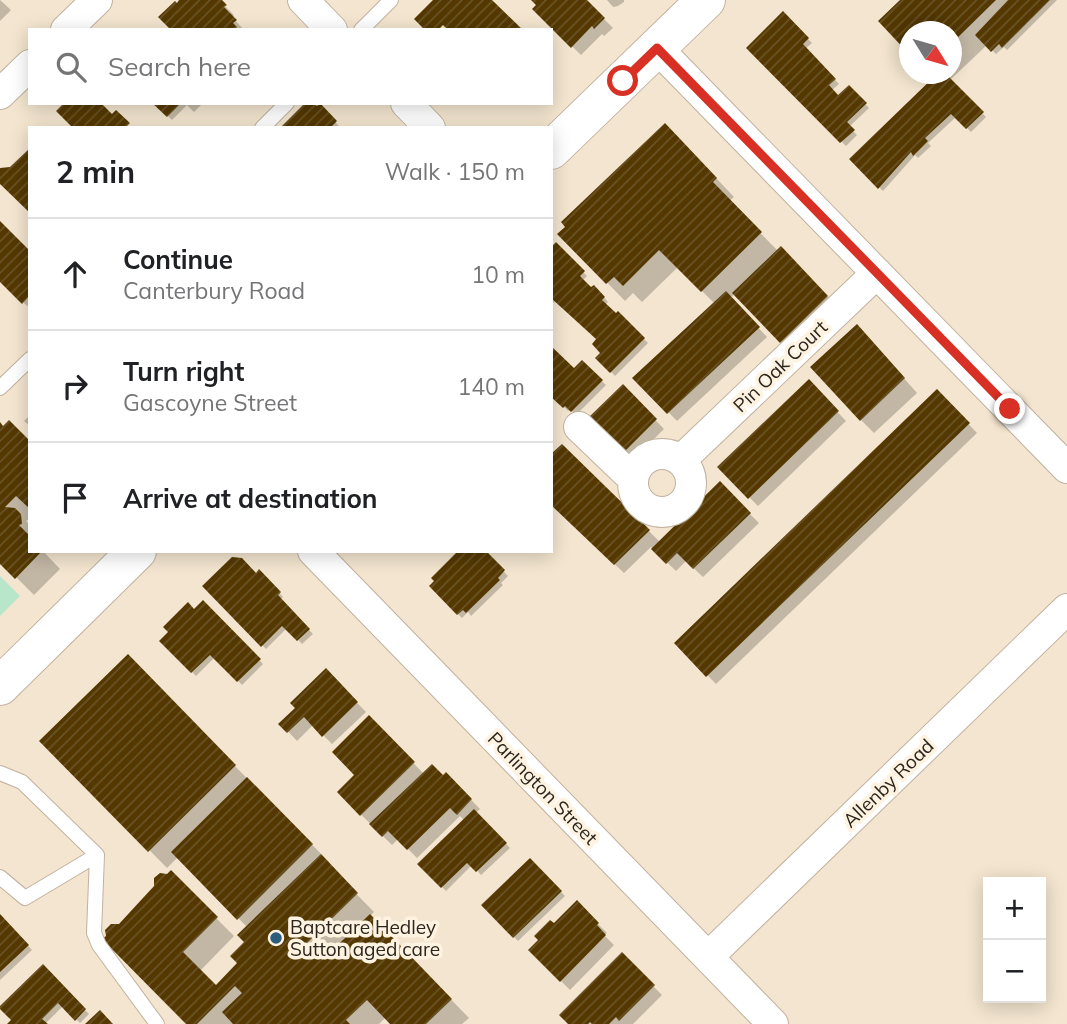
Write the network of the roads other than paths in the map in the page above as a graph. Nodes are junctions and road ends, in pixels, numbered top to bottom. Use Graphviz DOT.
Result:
graph roads {
  1 [pos="97,0"];
  2 [pos="303,0"];
  3 [pos="391,0"];
  4 [pos="706,0"];
  5 [pos="68,28"];
  6 [pos="330,28"];
  7 [pos="363,28"];
  8 [pos="657,48"];
  9 [pos="28,67"];
  10 [pos="0,94"];
  11 [pos="285,105"];
  12 [pos="408,105"];
  13 [pos="264,126"];
  14 [pos="428,126"];
  15 [pos="553,148"];
  16 [pos="877,272"];
  17 [pos="28,361"];
  18 [pos="0,388"];
  19 [pos="579,427"];
  20 [pos="682,459"];
  21 [pos="1067,468"];
  22 [pos="633,474"];
  23 [pos="135,553"];
  24 [pos="315,553"];
  25 [pos="1067,609"];
  26 [pos="0,686"];
  27 [pos="0,773"];
  28 [pos="97,855"];
  29 [pos="0,877"];
  30 [pos="708,957"];
  31 [pos="157,1024"];
  32 [pos="773,1024"];
  1 -- 5 [label="street"];
  2 -- 6 [label="street"];
  3 -- 7 [label="lane"];
  4 -- 8 [label="main road"];
  8 -- 15 [label="main road"];
  8 -- 16 [label="street"];
  9 -- 10 [label="street"];
  11 -- 13 [label="lane"];
  12 -- 14 [label="street"];
  16 -- 20 [label="street, Pin Oak Court"];
  16 -- 21 [label="street"];
  17 -- 18 [label="lane"];
  19 -- 22 [label="street"];
  20 -- 22 [label="street"];
  20 -- 22 [label="street"];
  23 -- 26 [label="main road"];
  24 -- 30 [label="street, Parlington Street"];
  25 -- 30 [label="street, Allenby Road"];
  27 -- 28 [label="lane"];
  28 -- 29 [label="lane"];
  28 -- 31 [label="lane"];
  30 -- 32 [label="street, Parlington Street"];
}
